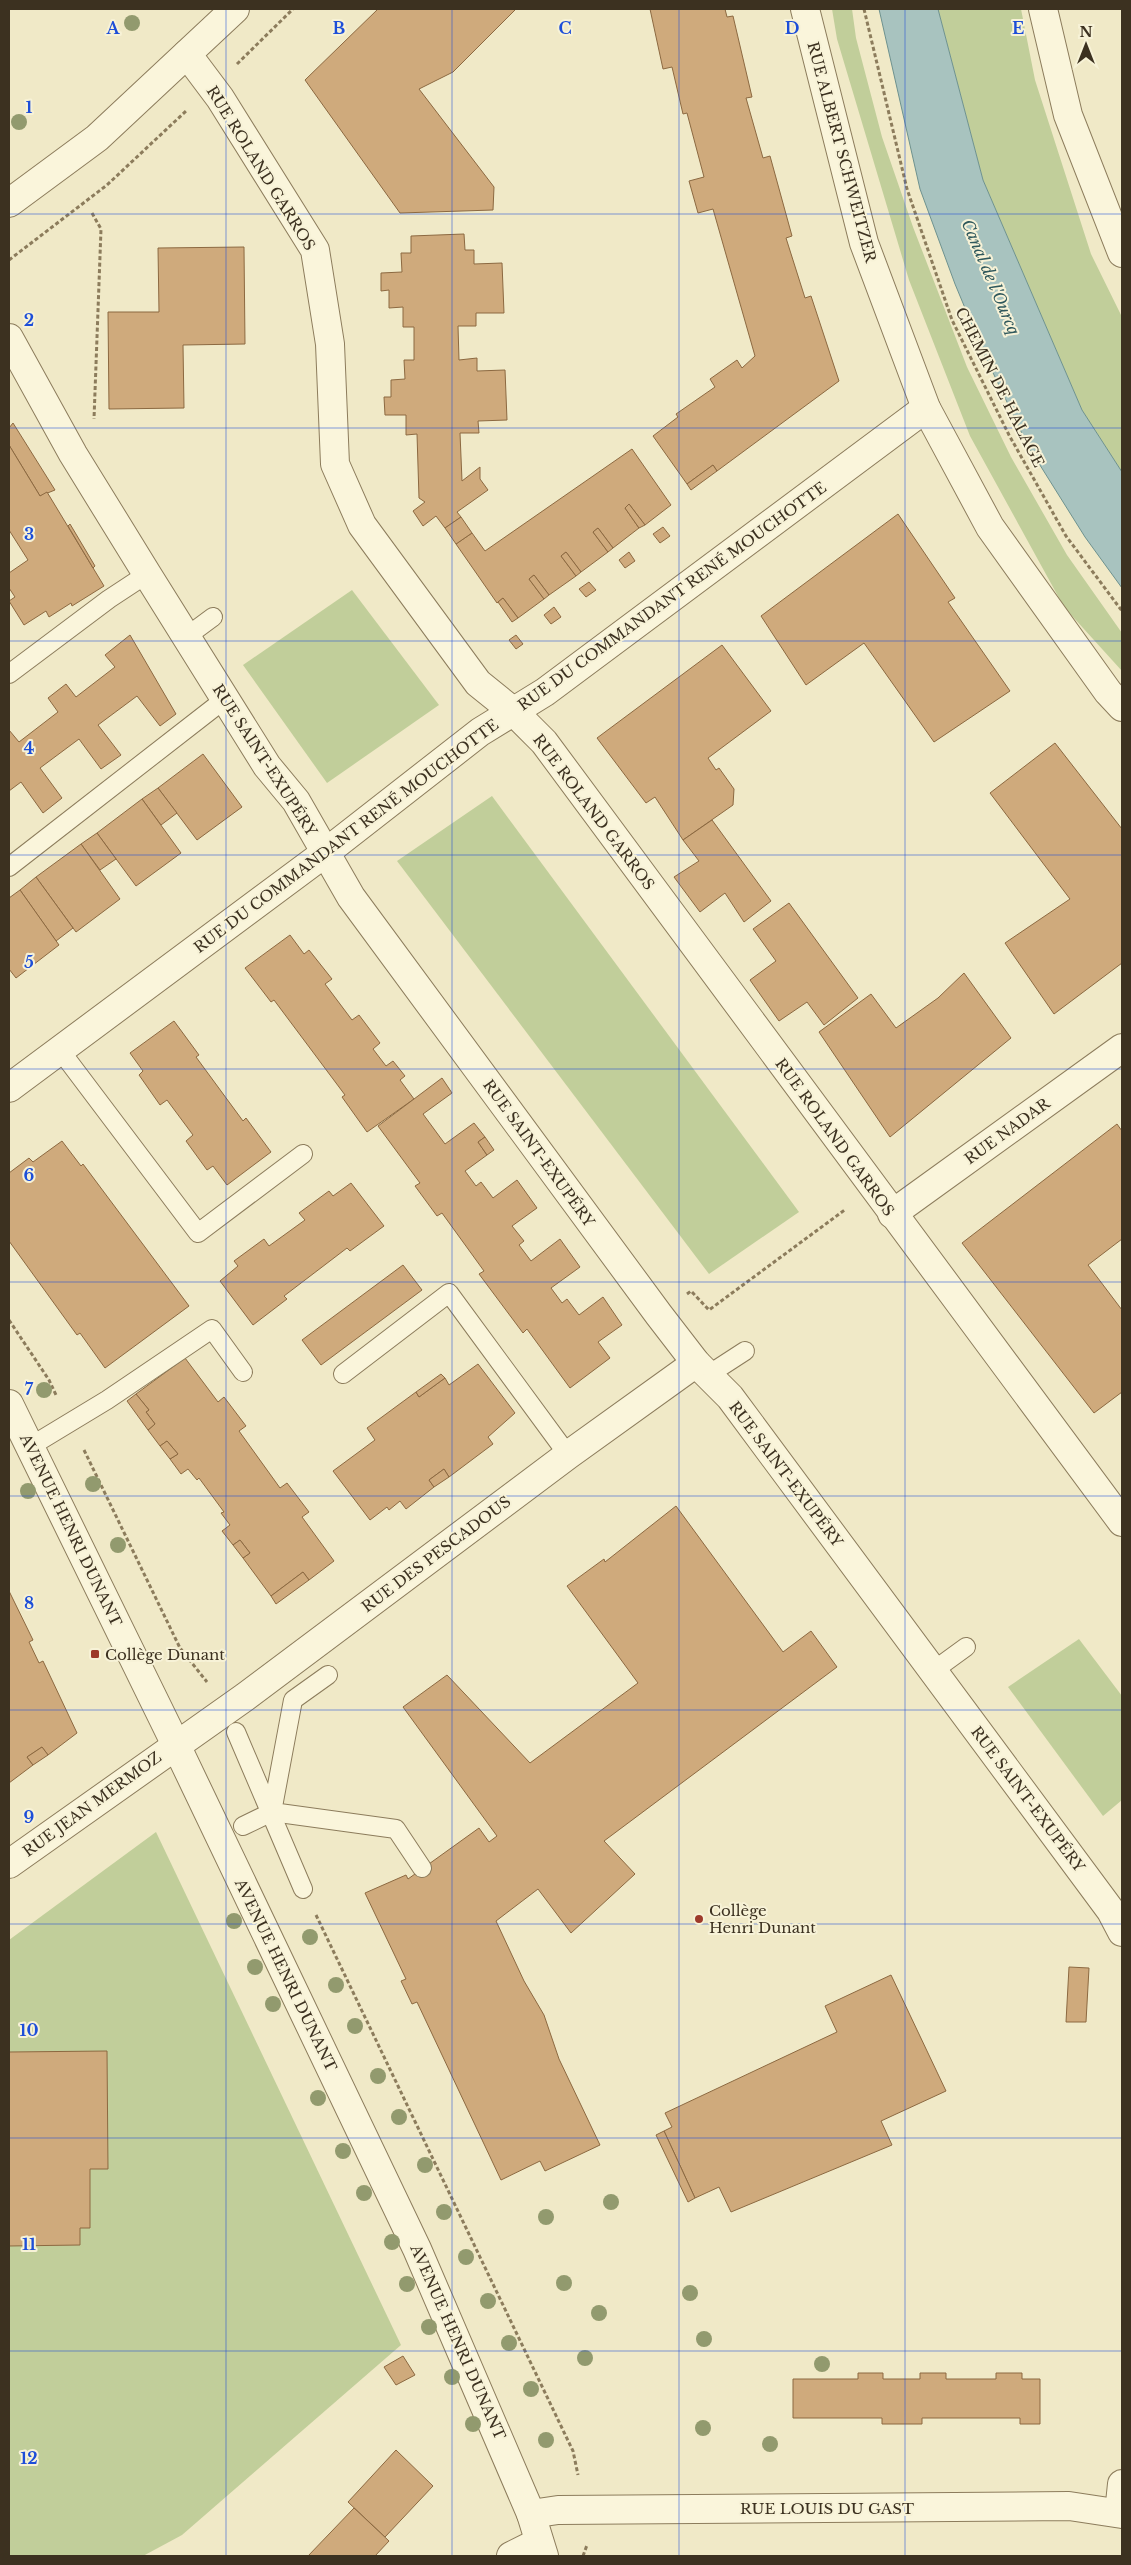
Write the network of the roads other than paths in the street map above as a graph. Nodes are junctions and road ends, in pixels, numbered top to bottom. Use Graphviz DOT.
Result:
graph roads {
  1 [pos="235,9"];
  2 [pos="805,9"];
  3 [pos="1043,9"];
  4 [pos="187,54"];
  5 [pos="9,203"];
  6 [pos="1122,253"];
  7 [pos="9,338"];
  8 [pos="926,408"];
  9 [pos="147,574"];
  10 [pos="213,617"];
  11 [pos="186,637"];
  12 [pos="9,674"];
  13 [pos="225,699"];
  14 [pos="1122,707"];
  15 [pos="514,712"];
  16 [pos="325,853"];
  17 [pos="9,867"];
  18 [pos="1122,1048"];
  19 [pos="60,1050"];
  20 [pos="9,1088"];
  21 [pos="303,1154"];
  22 [pos="892,1214"];
  23 [pos="745,1351"];
  24 [pos="702,1369"];
  25 [pos="243,1372"];
  26 [pos="343,1374"];
  27 [pos="9,1404"];
  28 [pos="31,1446"];
  29 [pos="568,1456"];
  30 [pos="1122,1522"];
  31 [pos="966,1647"];
  32 [pos="933,1672"];
  33 [pos="328,1676"];
  34 [pos="236,1732"];
  35 [pos="176,1745"];
  36 [pos="272,1812"];
  37 [pos="243,1826"];
  38 [pos="9,1864"];
  39 [pos="422,1868"];
  40 [pos="303,1890"];
  41 [pos="1119,1914"];
  42 [pos="1122,2484"];
  43 [pos="531,2514"];
  44 [pos="1121,2514"];
  45 [pos="541,2549"];
  46 [pos="511,2556"];
  1 -- 4 [label="street"];
  2 -- 8 [label="street, RUE ALBERT SCHWEITZER"];
  3 -- 6 [label="street"];
  4 -- 5 [label="street"];
  4 -- 15 [label="street, RUE ROLAND GARROS"];
  7 -- 9 [label="street, RUE SAINT-EXUPÉRY"];
  8 -- 14 [label="street, RUE ALBERT SCHWEITZER"];
  8 -- 15 [label="street, RUE DU COMMANDANT RENÉ MOUCHOTTE"];
  9 -- 11 [label="street, RUE SAINT-EXUPÉRY"];
  9 -- 12 [label="lane"];
  10 -- 11 [label="lane"];
  11 -- 13 [label="street, RUE SAINT-EXUPÉRY"];
  13 -- 16 [label="street, RUE SAINT-EXUPÉRY"];
  13 -- 17 [label="lane"];
  15 -- 16 [label="street, RUE DU COMMANDANT RENÉ MOUCHOTTE"];
  15 -- 22 [label="street, RUE ROLAND GARROS"];
  16 -- 19 [label="street, RUE DU COMMANDANT RENÉ MOUCHOTTE"];
  16 -- 24 [label="street, RUE SAINT-EXUPÉRY"];
  18 -- 22 [label="street, RUE NADAR"];
  19 -- 20 [label="street, RUE DU COMMANDANT RENÉ MOUCHOTTE"];
  19 -- 21 [label="lane"];
  22 -- 30 [label="street, RUE ROLAND GARROS"];
  23 -- 24 [label="lane"];
  24 -- 29 [label="street, RUE DES PESCADOUS"];
  24 -- 32 [label="street, RUE SAINT-EXUPÉRY"];
  25 -- 28 [label="lane"];
  26 -- 29 [label="lane"];
  27 -- 28 [label="street, AVENUE HENRI DUNANT"];
  28 -- 35 [label="street, AVENUE HENRI DUNANT"];
  29 -- 35 [label="street, RUE DES PESCADOUS"];
  31 -- 32 [label="lane"];
  32 -- 41 [label="street, RUE SAINT-EXUPÉRY"];
  33 -- 36 [label="lane"];
  34 -- 36 [label="lane"];
  35 -- 38 [label="street, RUE JEAN MERMOZ"];
  35 -- 43 [label="street, AVENUE HENRI DUNANT"];
  36 -- 37 [label="lane"];
  36 -- 39 [label="lane"];
  36 -- 40 [label="lane"];
  42 -- 44 [label="street"];
  43 -- 44 [label="street, RUE LOUIS DU GAST"];
  43 -- 45 [label="street, AVENUE HENRI DUNANT"];
  45 -- 46 [label="street"];
}
